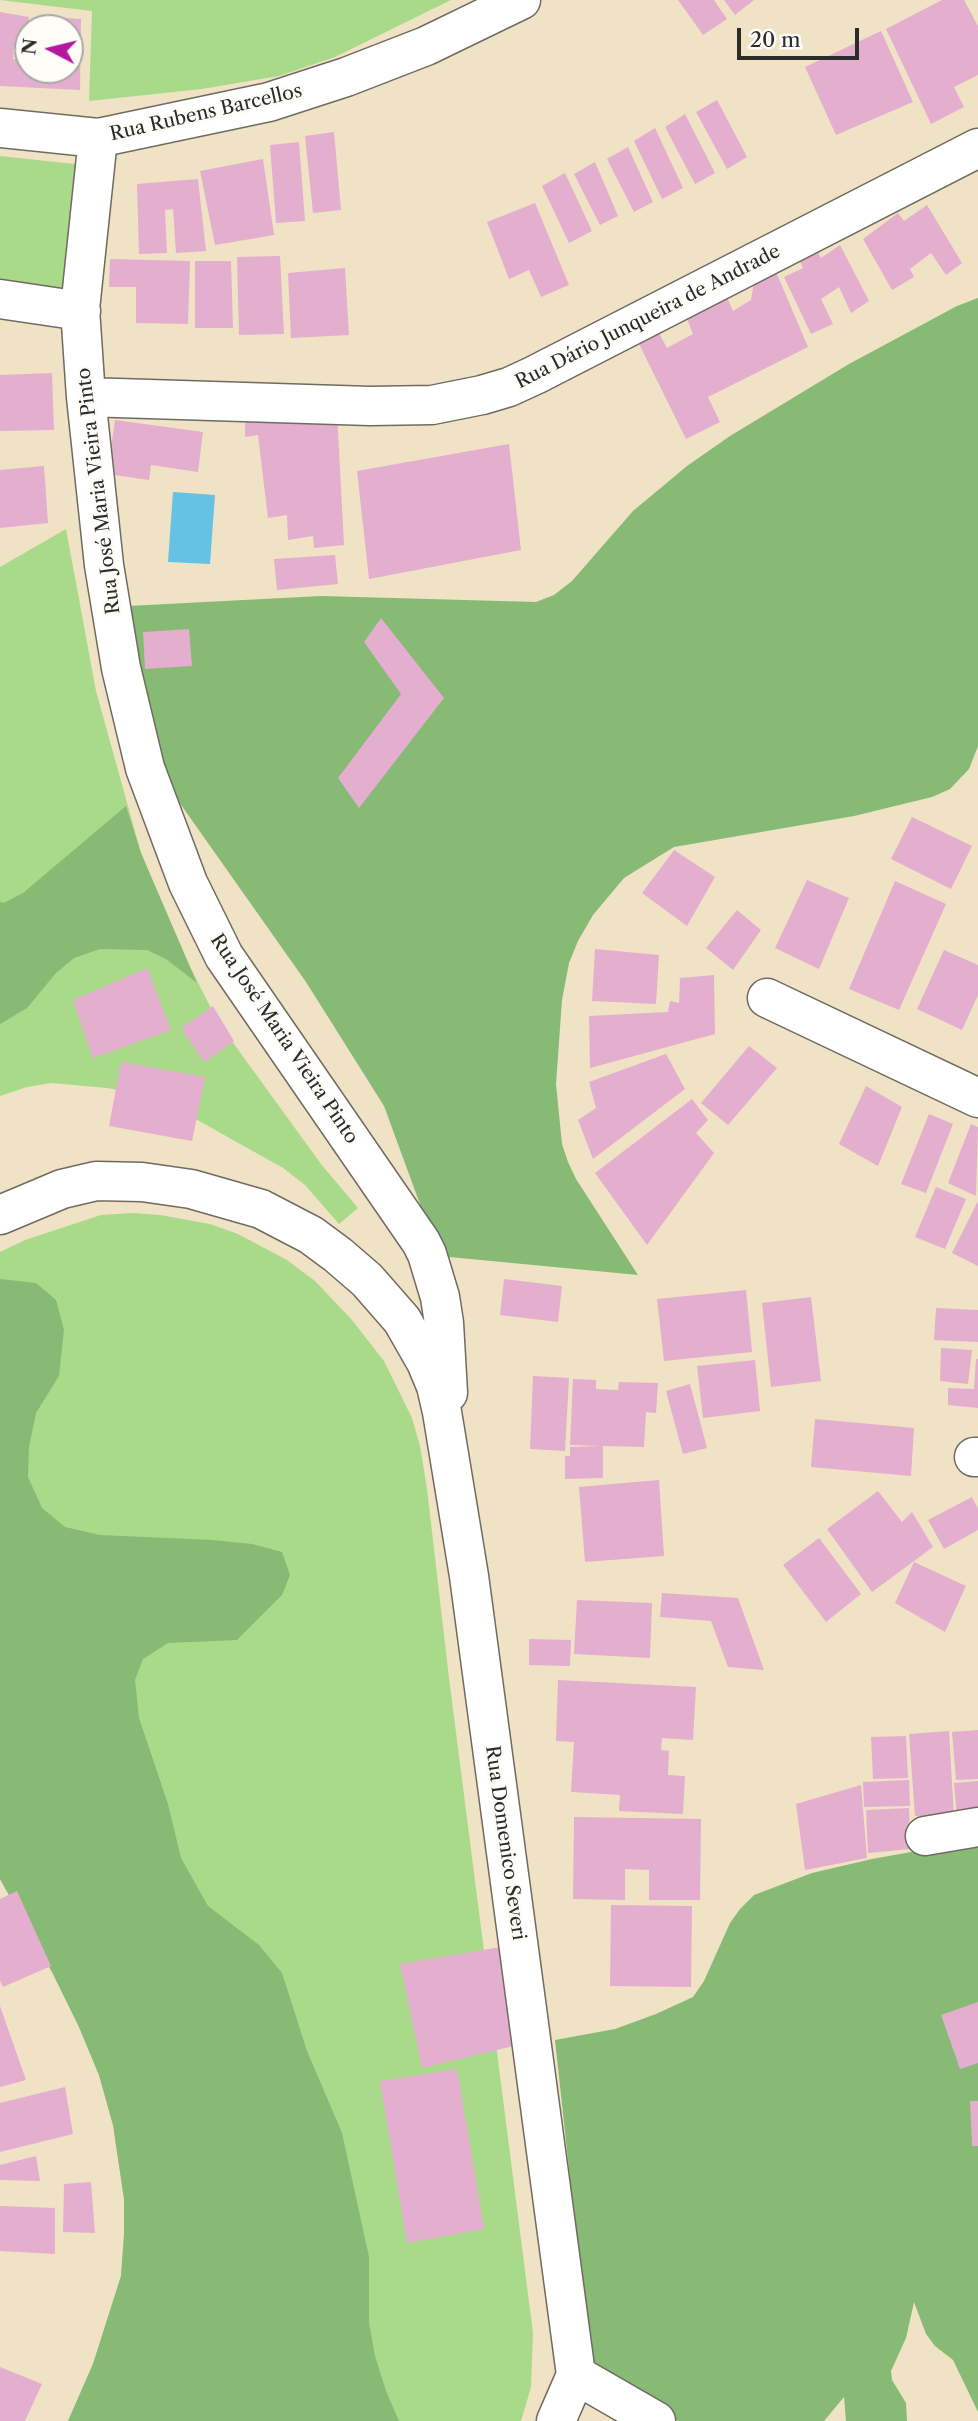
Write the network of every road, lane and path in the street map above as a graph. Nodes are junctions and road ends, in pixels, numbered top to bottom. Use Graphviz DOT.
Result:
graph roads {
  1 [pos="521,0"];
  2 [pos="0,128"];
  3 [pos="98,138"];
  4 [pos="978,148"];
  5 [pos="0,299"];
  6 [pos="81,311"];
  7 [pos="86,397"];
  8 [pos="767,998"];
  9 [pos="978,1098"];
  10 [pos="0,1215"];
  11 [pos="404,1218"];
  12 [pos="364,1278"];
  13 [pos="454,1474"];
  14 [pos="978,1827"];
  15 [pos="925,1836"];
  16 [pos="576,2375"];
  17 [pos="556,2421"];
  18 [pos="656,2421"];
  1 -- 3 [label="street, Rua Rubens Barcellos"];
  2 -- 3 [label="street, Rua Rubens Barcellos"];
  3 -- 6 [label="street, Rua José Maria Vieira Pinto"];
  4 -- 7 [label="street, Rua Dário Junqueira de Andrade"];
  5 -- 6 [label="street"];
  6 -- 7 [label="street, Rua José Maria Vieira Pinto"];
  7 -- 11 [label="street, Rua José Maria Vieira Pinto"];
  8 -- 9 [label="street"];
  10 -- 12 [label="street, Rua Domenico Severi"];
  11 -- 12 [label="street"];
  11 -- 13 [label="street, Rua José Maria Vieira Pinto"];
  12 -- 13 [label="street, Rua Domenico Severi"];
  13 -- 16 [label="street, Rua Domenico Severi"];
  14 -- 15 [label="street"];
  16 -- 17 [label="street"];
  16 -- 18 [label="street"];
}
